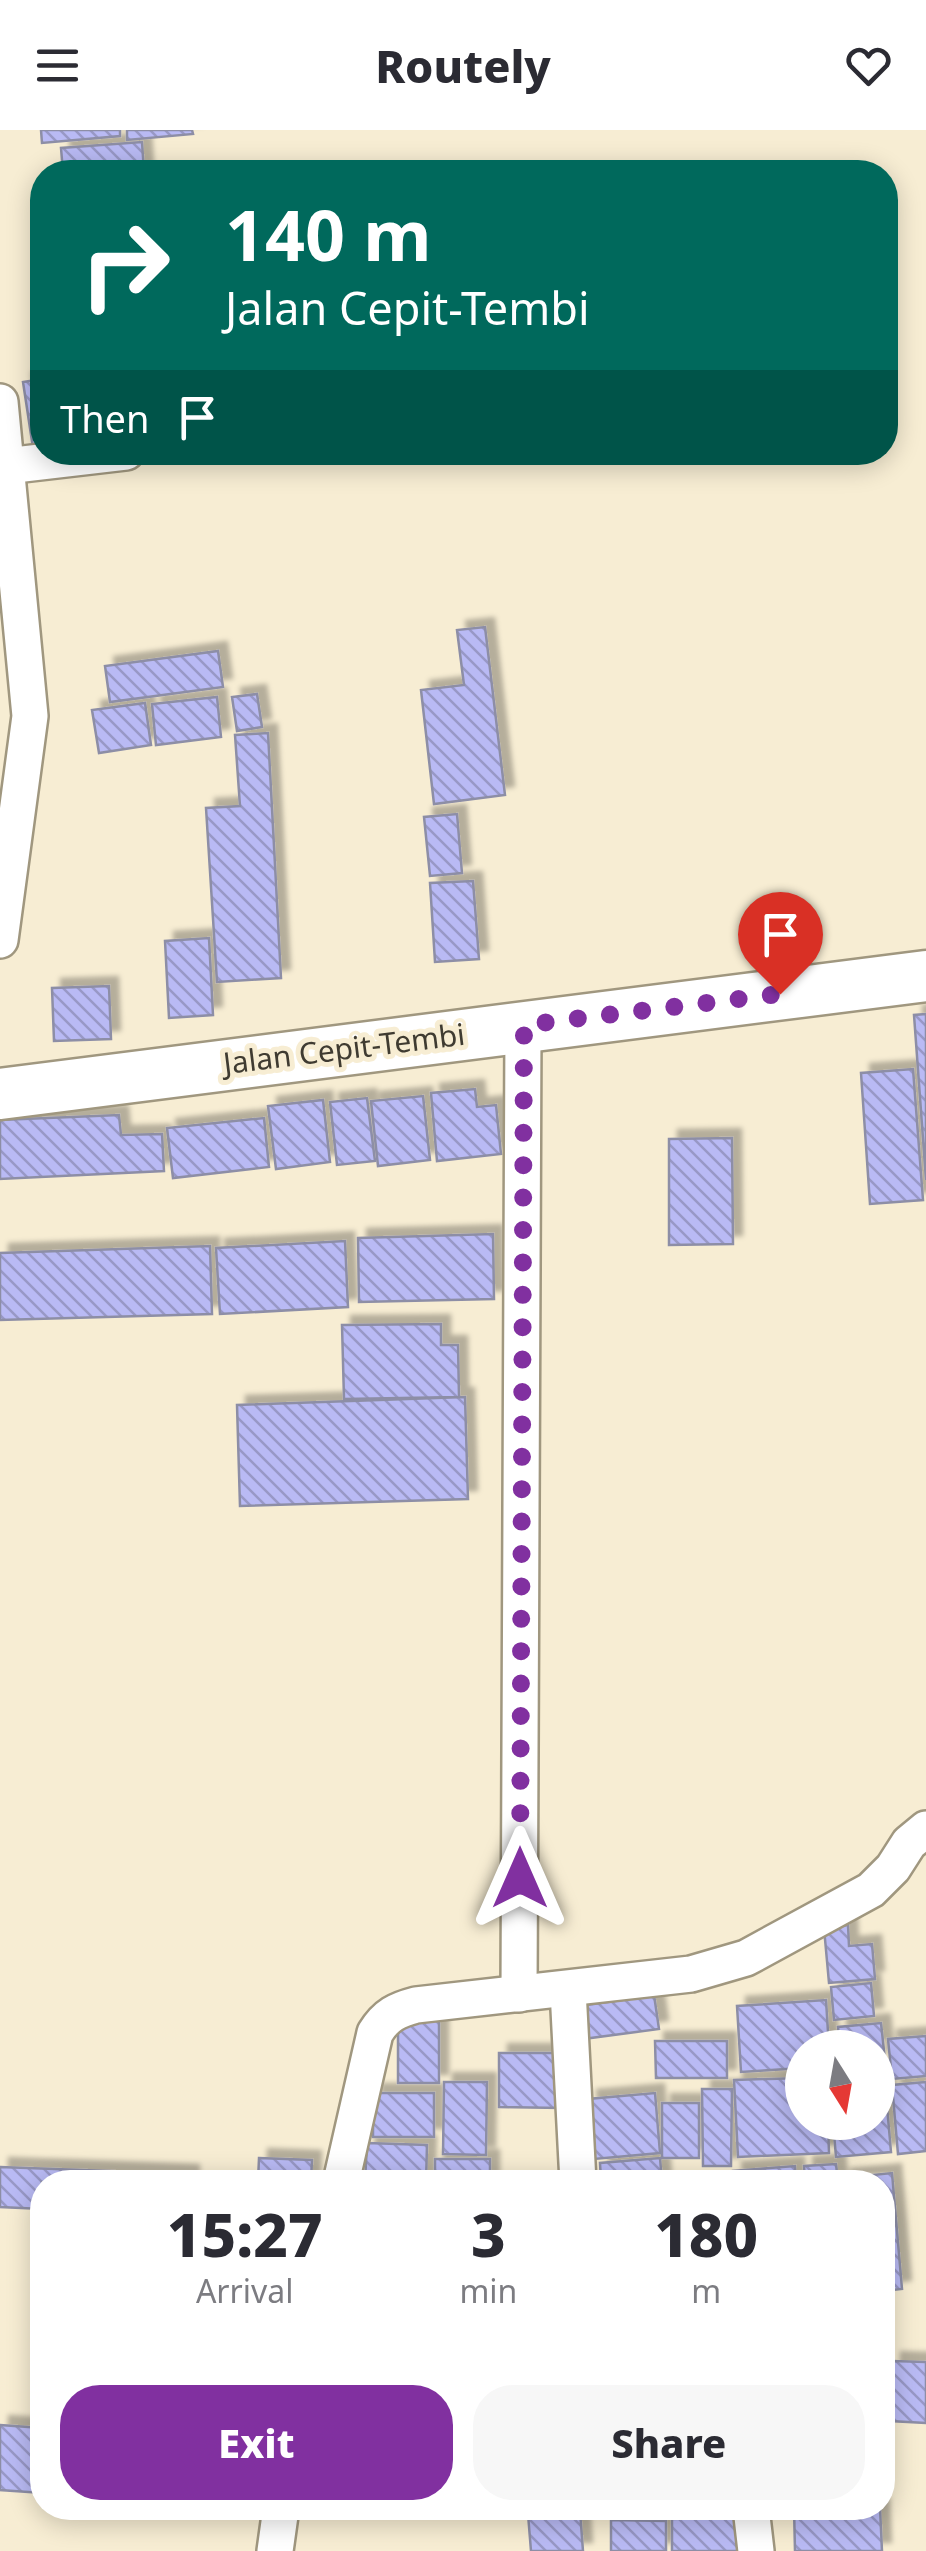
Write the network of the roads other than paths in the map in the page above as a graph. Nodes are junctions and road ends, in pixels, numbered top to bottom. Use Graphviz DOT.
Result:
graph roads {
  1 [pos="1,419"];
  2 [pos="30,463"];
  3 [pos="6,466"];
  4 [pos="0,940"];
  5 [pos="926,976"];
  6 [pos="524,1025"];
  7 [pos="0,1094"];
  8 [pos="926,1830"];
  9 [pos="568,1990"];
  10 [pos="519,1994"];
  11 [pos="343,2170"];
  12 [pos="577,2170"];
  13 [pos="280,2520"];
  14 [pos="752,2520"];
  15 [pos="275,2551"];
  16 [pos="756,2551"];
  1 -- 3 [label="street"];
  2 -- 3 [label="street"];
  3 -- 4 [label="street"];
  5 -- 6 [label="main road, Jalan Cepit-Tembi"];
  6 -- 7 [label="main road, Jalan Cepit-Tembi"];
  6 -- 10 [label="street"];
  8 -- 9 [label="street"];
  9 -- 10 [label="street"];
  9 -- 12 [label="street"];
  10 -- 11 [label="street"];
  13 -- 15 [label="street"];
  14 -- 16 [label="street"];
}
